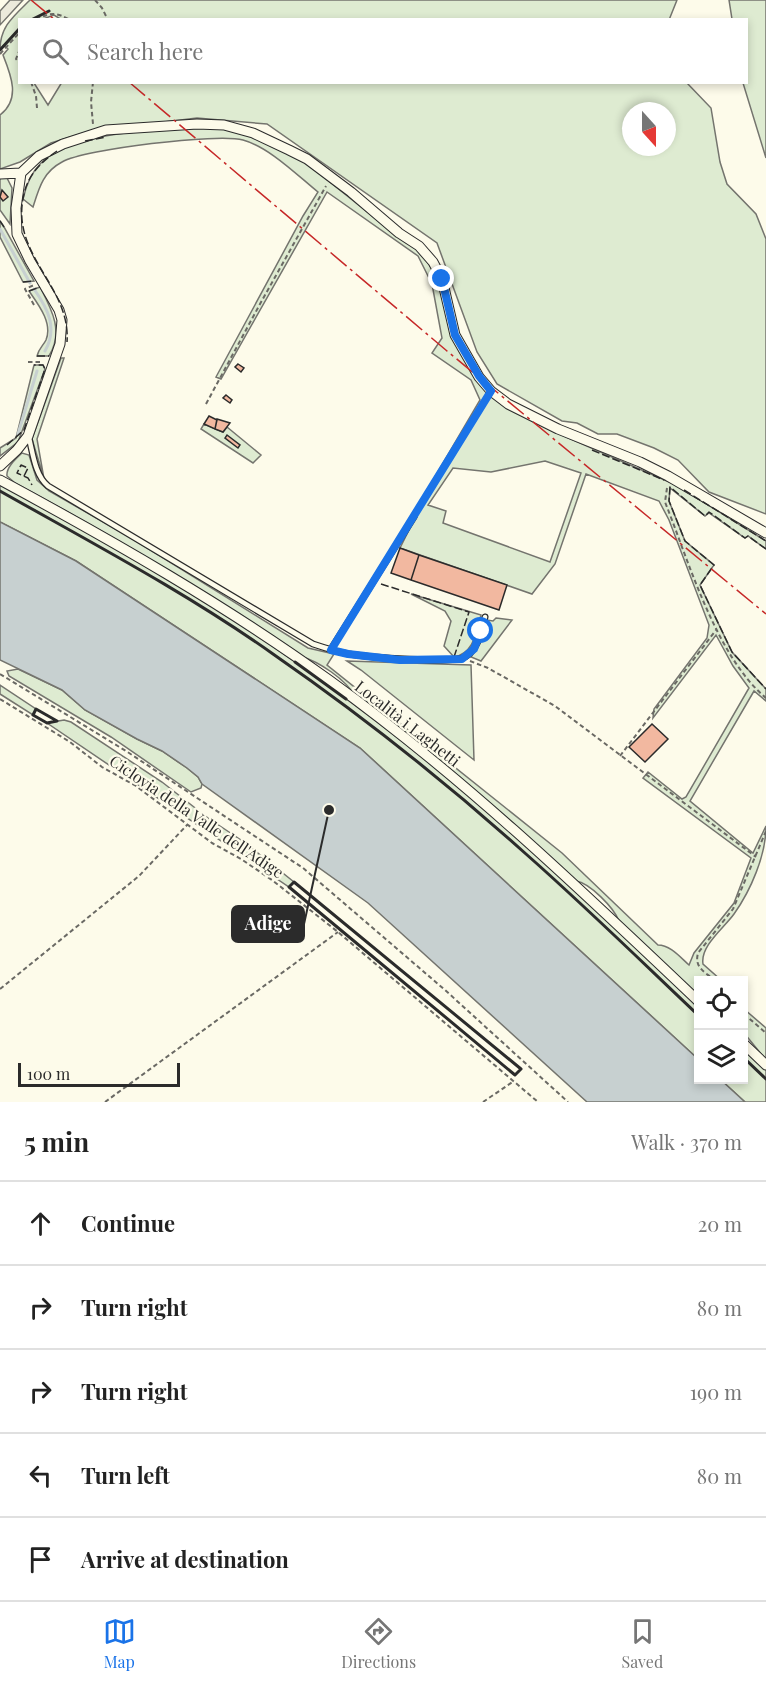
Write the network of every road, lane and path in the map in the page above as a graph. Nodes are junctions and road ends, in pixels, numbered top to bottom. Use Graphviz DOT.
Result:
graph roads {
  1 [pos="94,0"];
  2 [pos="40,18"];
  3 [pos="66,18"];
  4 [pos="107,18"];
  5 [pos="18,34"];
  6 [pos="0,54"];
  7 [pos="32,84"];
  8 [pos="93,84"];
  9 [pos="37,108"];
  10 [pos="90,135"];
  11 [pos="21,173"];
  12 [pos="0,174"];
  13 [pos="331,177"];
  14 [pos="43,282"];
  15 [pos="34,304"];
  16 [pos="28,362"];
  17 [pos="54,363"];
  18 [pos="491,391"];
  19 [pos="206,404"];
  20 [pos="28,436"];
  21 [pos="0,466"];
  22 [pos="668,476"];
  23 [pos="0,480"];
  24 [pos="414,517"];
  25 [pos="766,533"];
  26 [pos="485,617"];
  27 [pos="716,630"];
  28 [pos="331,650"];
  29 [pos="462,659"];
  30 [pos="0,674"];
  31 [pos="766,698"];
  32 [pos="0,699"];
  33 [pos="620,756"];
  34 [pos="188,825"];
  35 [pos="766,831"];
  36 [pos="756,857"];
  37 [pos="339,932"];
  38 [pos="710,976"];
  39 [pos="0,989"];
  40 [pos="694,996"];
  41 [pos="748,1017"];
  42 [pos="766,1033"];
  43 [pos="748,1048"];
  44 [pos="766,1065"];
  45 [pos="514,1081"];
  46 [pos="105,1102"];
  47 [pos="483,1102"];
  48 [pos="538,1102"];
  49 [pos="568,1102"];
  1 -- 4 [label="path"];
  2 -- 3 [label="path"];
  5 -- 6 [label="path"];
  7 -- 9 [label="path"];
  8 -- 10 [label="path"];
  10 -- 11 [label="street"];
  10 -- 13 [label="street"];
  11 -- 12 [label="street"];
  11 -- 14 [label="street"];
  13 -- 18 [label="street"];
  13 -- 19 [label="path"];
  14 -- 15 [label="path"];
  14 -- 17 [label="street"];
  16 -- 17 [label="path"];
  17 -- 20 [label="street"];
  18 -- 22 [label="street"];
  18 -- 24 [label="path"];
  20 -- 21 [label="street"];
  20 -- 28 [label="lane"];
  22 -- 25 [label="street"];
  22 -- 27 [label="path"];
  23 -- 40 [label="street, Località i Laghetti"];
  24 -- 28 [label="lane"];
  26 -- 29 [label="lane"];
  27 -- 31 [label="path"];
  27 -- 33 [label="path"];
  28 -- 29 [label="lane"];
  29 -- 33 [label="path"];
  30 -- 49 [label="path"];
  32 -- 34 [label="path, Ciclovia della Valle dell'Adige"];
  33 -- 36 [label="path"];
  34 -- 37 [label="path, Ciclovia della Valle dell'Adige"];
  34 -- 39 [label="path"];
  35 -- 36 [label="path"];
  36 -- 38 [label="path"];
  37 -- 45 [label="path, Ciclovia della Valle dell'Adige"];
  37 -- 46 [label="path"];
  41 -- 42 [label="path"];
  43 -- 44 [label="street"];
  45 -- 47 [label="path"];
  45 -- 48 [label="path, Ciclovia della Valle dell'Adige"];
}
